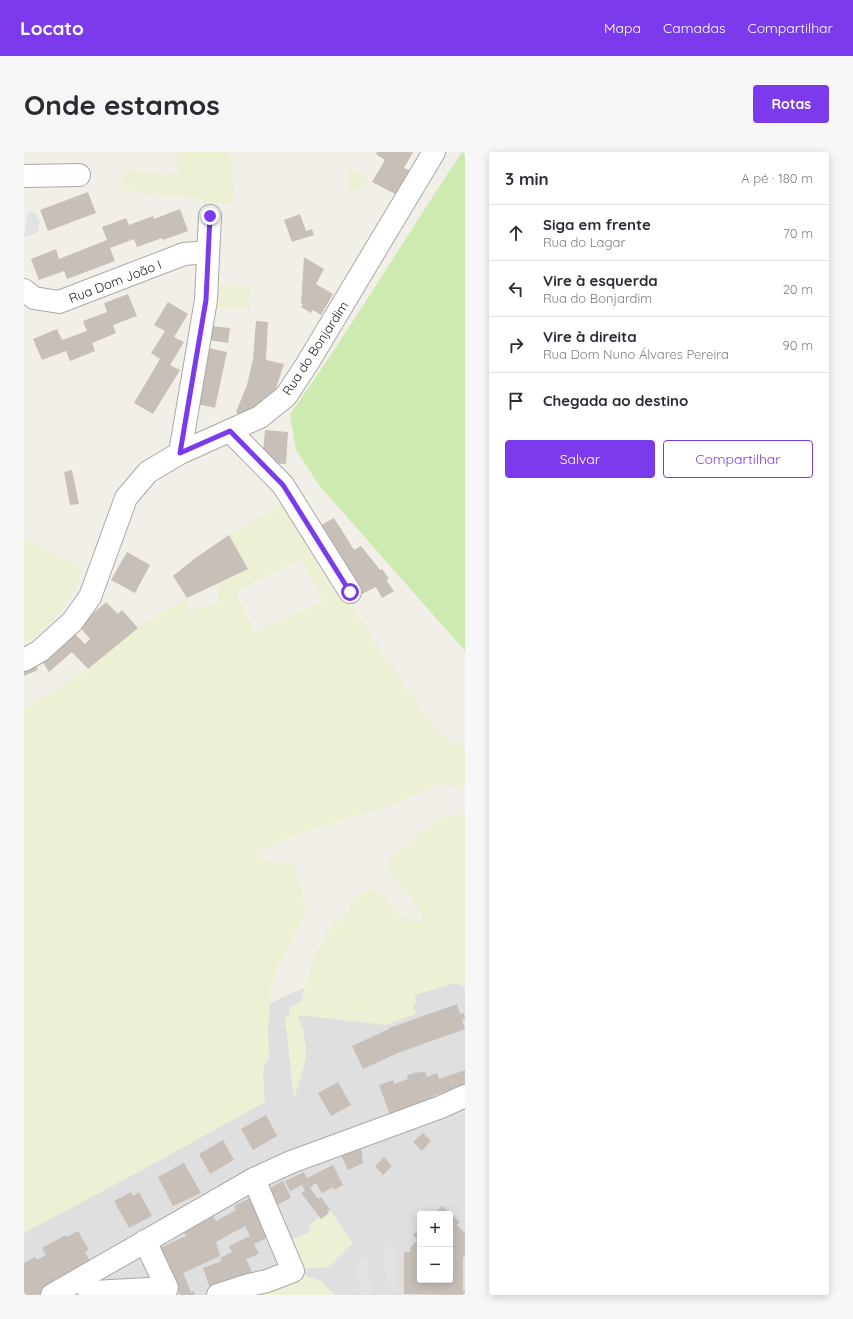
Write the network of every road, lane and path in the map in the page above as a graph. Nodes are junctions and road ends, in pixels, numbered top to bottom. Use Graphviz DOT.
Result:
graph roads {
  1 [pos="434,152"];
  2 [pos="79,175"];
  3 [pos="25,180"];
  4 [pos="210,216"];
  5 [pos="208,252"];
  6 [pos="24,290"];
  7 [pos="230,431"];
  8 [pos="180,453"];
  9 [pos="350,592"];
  10 [pos="24,660"];
  11 [pos="465,1096"];
  12 [pos="254,1179"];
  13 [pos="145,1241"];
  14 [pos="78,1280"];
  15 [pos="170,1292"];
  16 [pos="52,1295"];
  17 [pos="218,1295"];
  1 -- 7 [label="street, Rua do Bonjardim"];
  2 -- 3 [label="street"];
  4 -- 5 [label="street"];
  5 -- 6 [label="street, Rua Dom João I"];
  5 -- 8 [label="street"];
  7 -- 8 [label="street, Rua do Bonjardim"];
  7 -- 9 [label="street"];
  8 -- 10 [label="street, Rua do Bonjardim"];
  11 -- 12 [label="street"];
  12 -- 13 [label="street"];
  12 -- 17 [label="street"];
  13 -- 14 [label="street"];
  13 -- 15 [label="street"];
  14 -- 15 [label="street"];
  14 -- 16 [label="street"];
}
